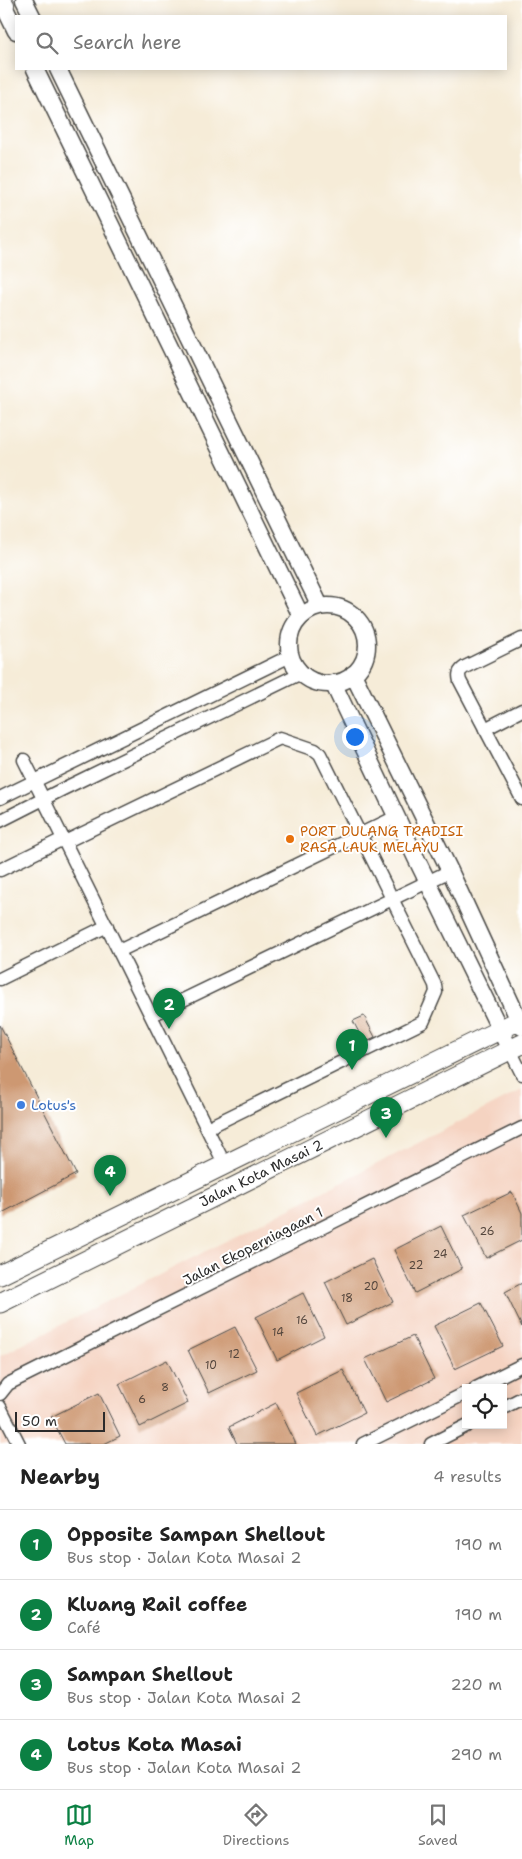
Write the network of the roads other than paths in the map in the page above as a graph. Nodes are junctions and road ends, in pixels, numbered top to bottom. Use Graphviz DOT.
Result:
graph roads {
  1 [pos="24,0"];
  2 [pos="2,3"];
  3 [pos="32,15"];
  4 [pos="15,29"];
  5 [pos="35,70"];
  6 [pos="58,70"];
  7 [pos="320,606"];
  8 [pos="301,616"];
  9 [pos="522,639"];
  10 [pos="290,656"];
  11 [pos="301,673"];
  12 [pos="353,674"];
  13 [pos="333,683"];
  14 [pos="522,710"];
  15 [pos="485,729"];
  16 [pos="24,760"];
  17 [pos="34,781"];
  18 [pos="0,798"];
  19 [pos="44,799"];
  20 [pos="522,799"];
  21 [pos="396,817"];
  22 [pos="0,821"];
  23 [pos="359,835"];
  24 [pos="64,840"];
  25 [pos="0,870"];
  26 [pos="450,871"];
  27 [pos="428,882"];
  28 [pos="392,900"];
  29 [pos="107,926"];
  30 [pos="119,950"];
  31 [pos="0,979"];
  32 [pos="152,1015"];
  33 [pos="521,1022"];
  34 [pos="500,1030"];
  35 [pos="516,1047"];
  36 [pos="522,1074"];
  37 [pos="207,1128"];
  38 [pos="522,1128"];
  39 [pos="225,1166"];
  40 [pos="0,1276"];
  41 [pos="0,1303"];
  42 [pos="522,1365"];
  43 [pos="484,1384"];
  44 [pos="0,1394"];
  45 [pos="462,1395"];
  46 [pos="522,1398"];
  47 [pos="507,1406"];
  48 [pos="2,1411"];
  49 [pos="462,1428"];
  50 [pos="370,1443"];
  51 [pos="19,1444"];
  52 [pos="431,1444"];
  1 -- 3 [label="street"];
  2 -- 4 [label="street"];
  5 -- 8 [label="street"];
  6 -- 7 [label="street"];
  7 -- 8 [label="street"];
  7 -- 12 [label="street"];
  8 -- 10 [label="street"];
  9 -- 15 [label="street"];
  10 -- 11 [label="street"];
  10 -- 17 [label="street"];
  11 -- 13 [label="street"];
  11 -- 19 [label="street"];
  12 -- 13 [label="street"];
  12 -- 26 [label="street"];
  13 -- 21 [label="street"];
  14 -- 15 [label="street"];
  15 -- 20 [label="street"];
  16 -- 17 [label="street"];
  17 -- 18 [label="street"];
  17 -- 19 [label="street"];
  19 -- 22 [label="street"];
  19 -- 24 [label="street"];
  21 -- 23 [label="street"];
  21 -- 27 [label="street"];
  23 -- 24 [label="street"];
  23 -- 28 [label="street"];
  23 -- 30 [label="street"];
  24 -- 25 [label="street"];
  24 -- 29 [label="street"];
  26 -- 27 [label="street"];
  26 -- 33 [label="street"];
  27 -- 28 [label="street"];
  27 -- 34 [label="street"];
  28 -- 32 [label="street"];
  28 -- 37 [label="street"];
  29 -- 30 [label="street"];
  29 -- 31 [label="street"];
  30 -- 32 [label="street"];
  32 -- 37 [label="street"];
  33 -- 34 [label="main road, Jalan Kota Masai 2"];
  34 -- 35 [label="street"];
  34 -- 39 [label="main road, Jalan Kota Masai 2"];
  35 -- 36 [label="street"];
  35 -- 41 [label="main road, Jalan Kota Masai 2"];
  37 -- 39 [label="street"];
  38 -- 44 [label="street, Jalan Ekoperniagaan 1"];
  39 -- 40 [label="main road, Jalan Kota Masai 2"];
  42 -- 43 [label="street"];
  45 -- 50 [label="street"];
  46 -- 47 [label="street"];
  48 -- 51 [label="street"];
  49 -- 52 [label="street"];
}
